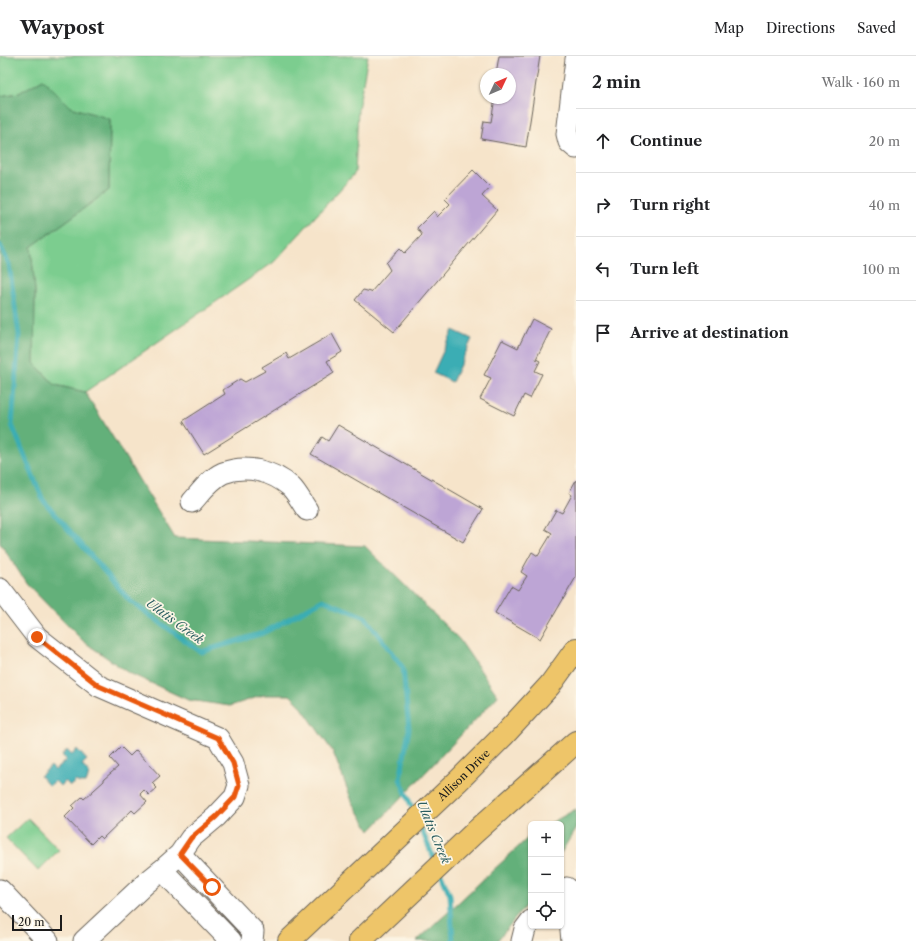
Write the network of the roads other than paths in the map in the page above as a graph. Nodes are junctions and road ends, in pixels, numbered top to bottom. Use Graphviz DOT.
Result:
graph roads {
  1 [pos="576,58"];
  2 [pos="576,148"];
  3 [pos="192,502"];
  4 [pos="307,510"];
  5 [pos="0,589"];
  6 [pos="576,650"];
  7 [pos="576,742"];
  8 [pos="180,854"];
  9 [pos="162,870"];
  10 [pos="568,884"];
  11 [pos="0,890"];
  12 [pos="528,925"];
  13 [pos="48,941"];
  14 [pos="84,941"];
  15 [pos="231,941"];
  16 [pos="252,941"];
  17 [pos="289,941"];
  18 [pos="360,941"];
  19 [pos="522,941"];
  20 [pos="572,941"];
  1 -- 2 [label="street"];
  3 -- 4 [label="street"];
  5 -- 8 [label="street"];
  6 -- 17 [label="main road, Allison Drive"];
  7 -- 18 [label="main road"];
  8 -- 9 [label="street"];
  8 -- 16 [label="street"];
  9 -- 14 [label="street"];
  9 -- 15 [label="street"];
  10 -- 20 [label="street"];
  11 -- 13 [label="street"];
  12 -- 19 [label="street"];
}
